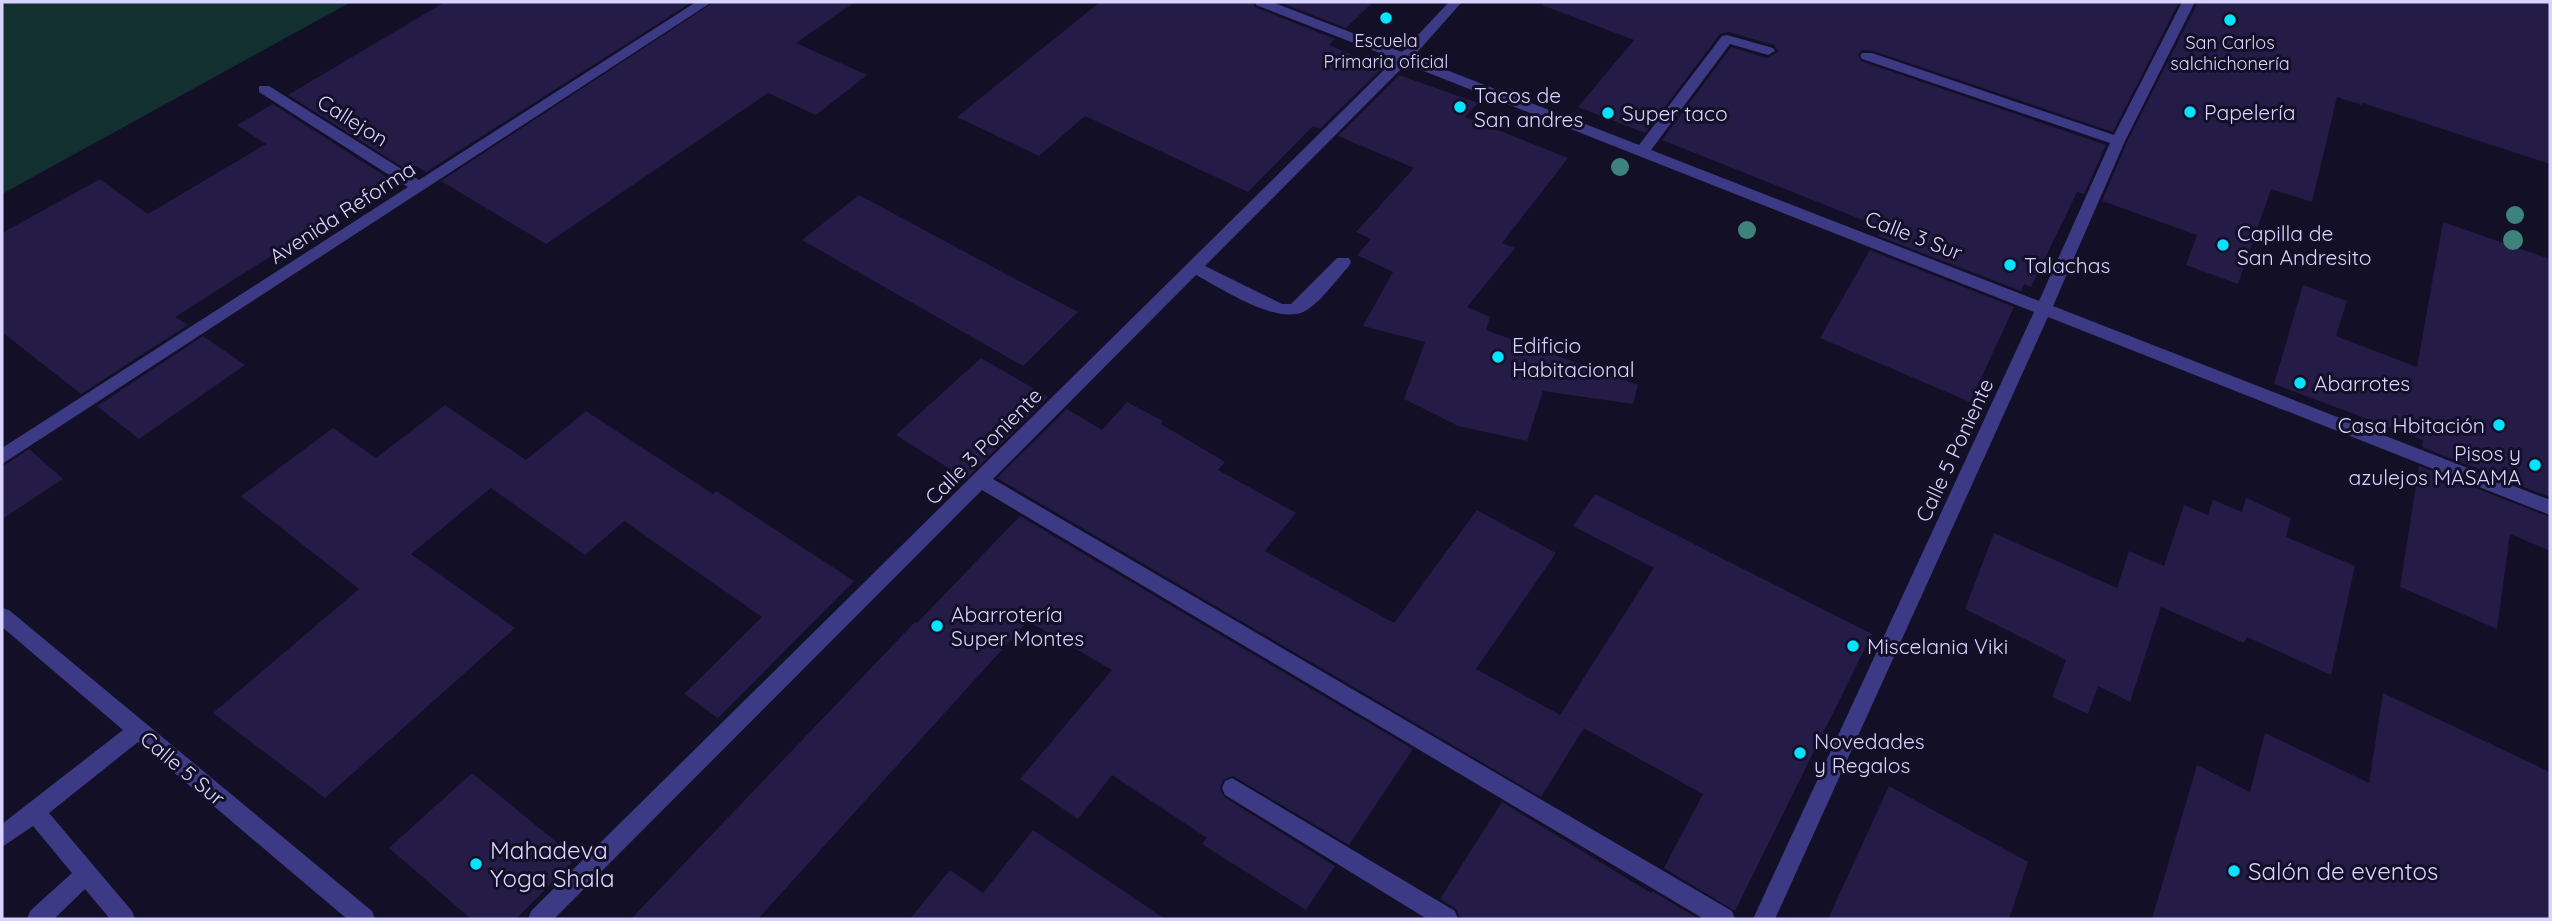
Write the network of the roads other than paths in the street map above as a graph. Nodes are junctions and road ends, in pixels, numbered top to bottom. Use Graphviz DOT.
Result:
graph roads {
  1 [pos="705,2"];
  2 [pos="1261,2"];
  3 [pos="1456,2"];
  4 [pos="2189,2"];
  5 [pos="1768,51"];
  6 [pos="1867,57"];
  7 [pos="1404,58"];
  8 [pos="264,89"];
  9 [pos="2118,141"];
  10 [pos="1642,151"];
  11 [pos="419,187"];
  12 [pos="1343,262"];
  13 [pos="1193,267"];
  14 [pos="2044,308"];
  15 [pos="2,457"];
  16 [pos="981,481"];
  17 [pos="2550,508"];
  18 [pos="2,616"];
  19 [pos="138,730"];
  20 [pos="1232,788"];
  21 [pos="34,811"];
  22 [pos="2,837"];
  23 [pos="87,873"];
  24 [pos="37,919"];
  25 [pos="124,919"];
  26 [pos="364,919"];
  27 [pos="539,919"];
  28 [pos="1447,919"];
  29 [pos="1724,919"];
  30 [pos="1764,919"];
  1 -- 11 [label="street, Avenida Reforma"];
  2 -- 7 [label="street, Calle 3 Sur"];
  3 -- 7 [label="street, Calle 3 Poniente"];
  4 -- 9 [label="street, Calle 5 Poniente"];
  5 -- 10 [label="street"];
  6 -- 9 [label="street"];
  7 -- 10 [label="street, Calle 3 Sur"];
  7 -- 13 [label="street, Calle 3 Poniente"];
  8 -- 11 [label="street, Callejon"];
  9 -- 14 [label="street, Calle 5 Poniente"];
  10 -- 14 [label="street, Calle 3 Sur"];
  11 -- 15 [label="street, Avenida Reforma"];
  12 -- 13 [label="street"];
  13 -- 16 [label="street, Calle 3 Poniente"];
  14 -- 17 [label="street, Calle 3 Sur"];
  14 -- 30 [label="street, Calle 5 Poniente"];
  16 -- 27 [label="street, Calle 3 Poniente"];
  16 -- 29 [label="street"];
  18 -- 19 [label="street, Calle 5 Sur"];
  19 -- 21 [label="street"];
  19 -- 26 [label="street, Calle 5 Sur"];
  20 -- 28 [label="street"];
  21 -- 22 [label="street"];
  21 -- 23 [label="street"];
  23 -- 24 [label="street"];
  23 -- 25 [label="street"];
}
